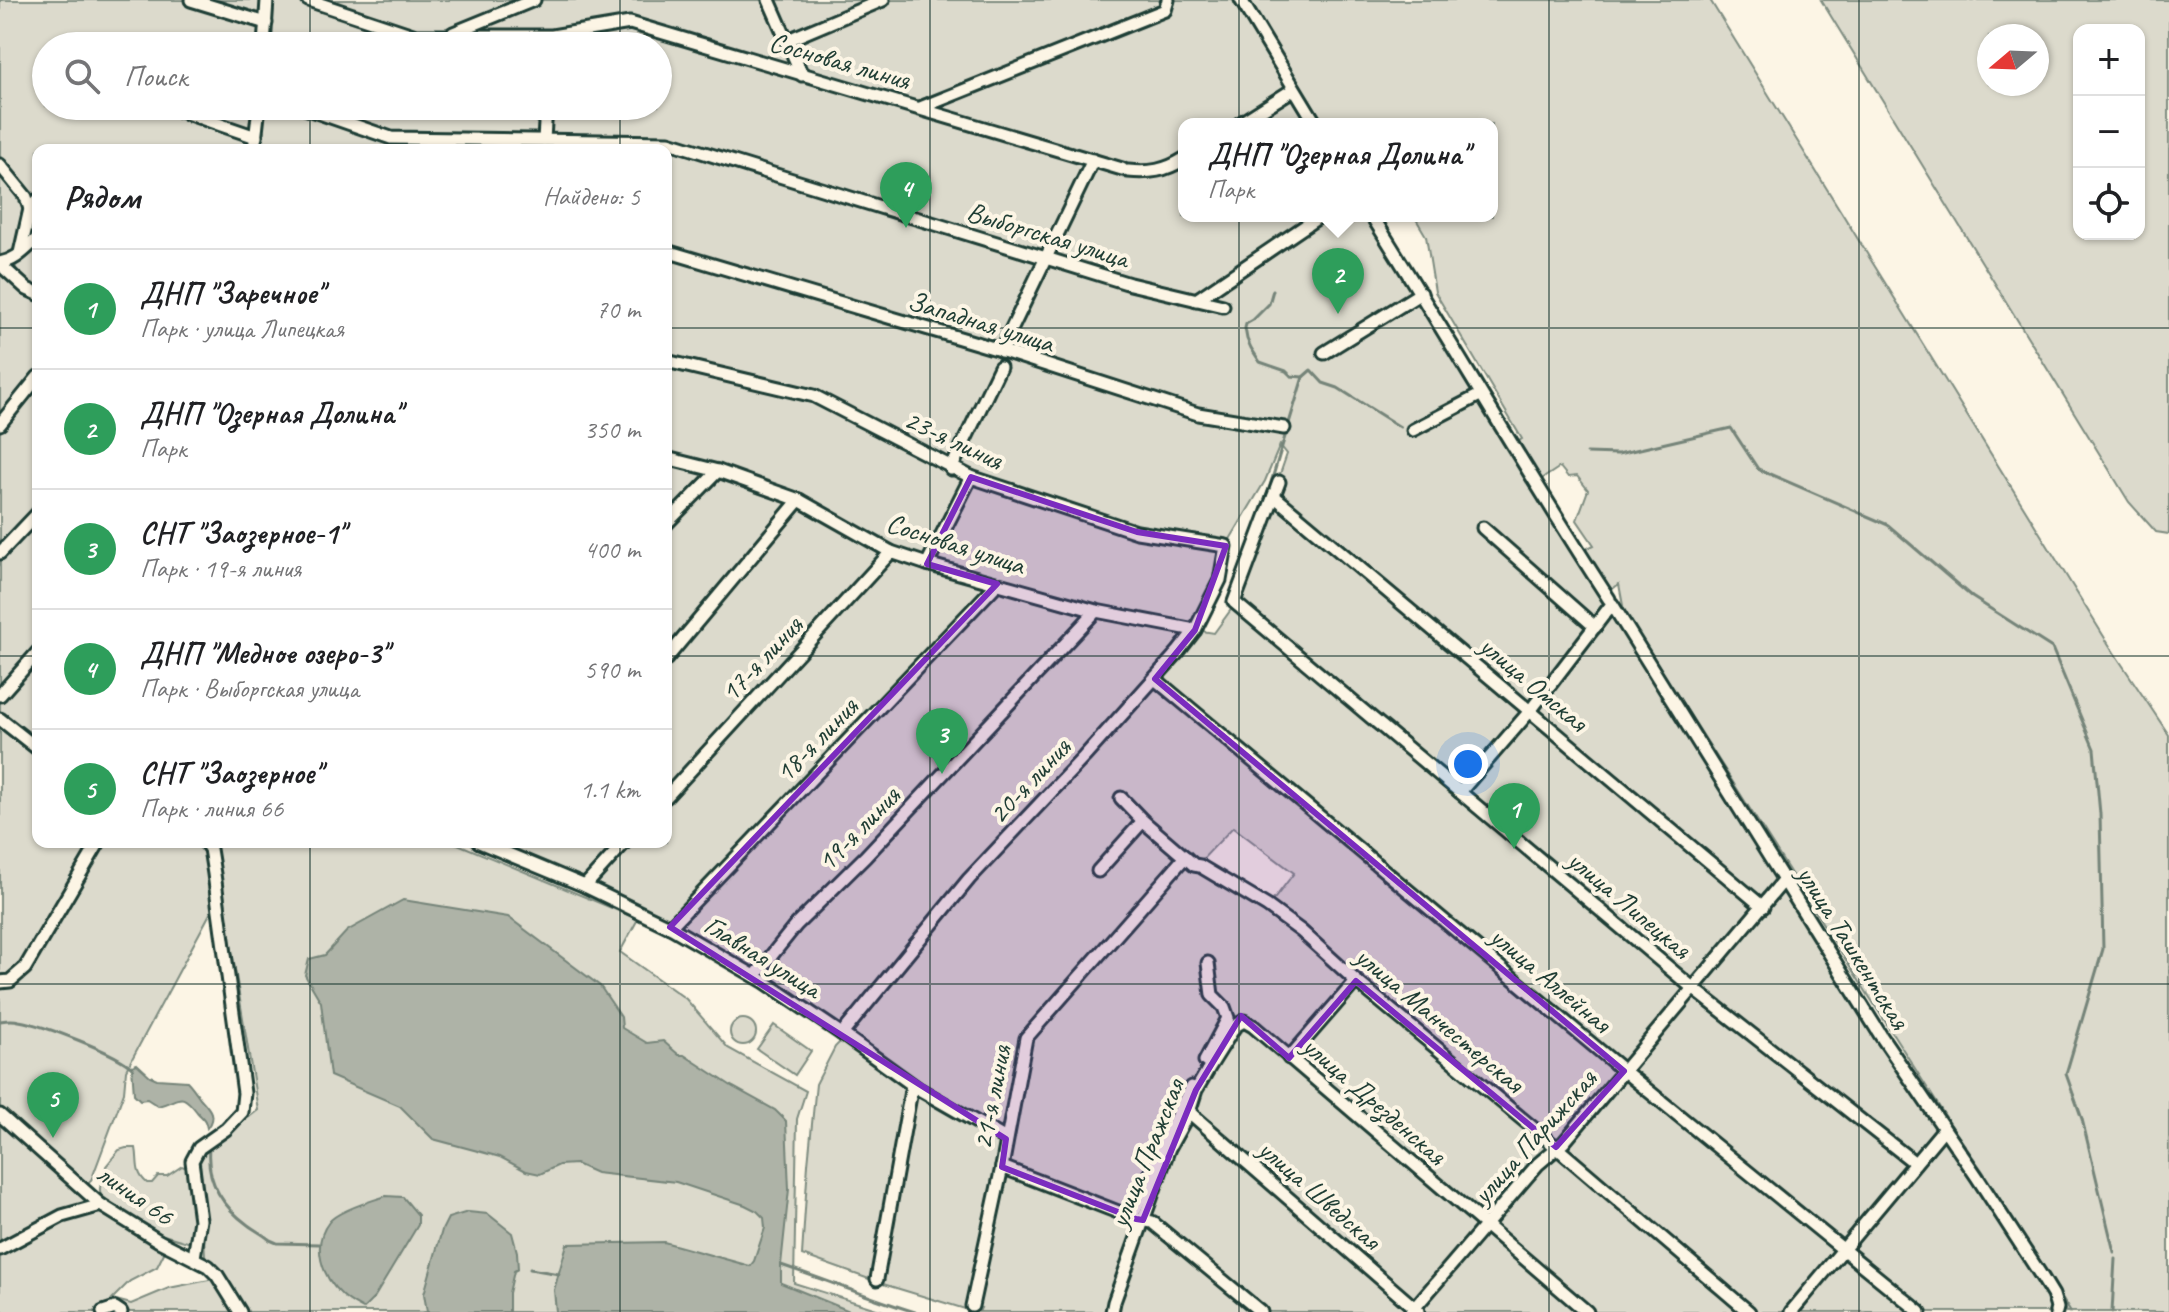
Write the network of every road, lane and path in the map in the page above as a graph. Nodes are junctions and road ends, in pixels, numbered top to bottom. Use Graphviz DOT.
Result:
graph roads {
  1 [pos="191,0"];
  2 [pos="267,0"];
  3 [pos="308,0"];
  4 [pos="534,0"];
  5 [pos="769,0"];
  6 [pos="883,0"];
  7 [pos="1168,0"];
  8 [pos="1241,0"];
  9 [pos="266,23"];
  10 [pos="265,32"];
  11 [pos="404,32"];
  12 [pos="455,32"];
  13 [pos="590,32"];
  14 [pos="660,32"];
  15 [pos="672,36"];
  16 [pos="788,40"];
  17 [pos="802,75"];
  18 [pos="1294,89"];
  19 [pos="920,108"];
  20 [pos="1248,118"];
  21 [pos="1312,118"];
  22 [pos="199,120"];
  23 [pos="258,120"];
  24 [pos="339,120"];
  25 [pos="545,120"];
  26 [pos="544,140"];
  27 [pos="255,144"];
  28 [pos="1093,160"];
  29 [pos="1178,162"];
  30 [pos="0,165"];
  31 [pos="32,202"];
  32 [pos="32,211"];
  33 [pos="1311,222"];
  34 [pos="1376,222"];
  35 [pos="32,243"];
  36 [pos="20,253"];
  37 [pos="672,253"];
  38 [pos="1047,258"];
  39 [pos="3,266"];
  40 [pos="32,291"];
  41 [pos="1421,293"];
  42 [pos="1196,300"];
  43 [pos="1223,306"];
  44 [pos="1001,351"];
  45 [pos="1324,353"];
  46 [pos="672,362"];
  47 [pos="1000,367"];
  48 [pos="32,384"];
  49 [pos="1480,395"];
  50 [pos="0,424"];
  51 [pos="1284,428"];
  52 [pos="1413,430"];
  53 [pos="672,460"];
  54 [pos="951,469"];
  55 [pos="718,471"];
  56 [pos="971,477"];
  57 [pos="1279,482"];
  58 [pos="1274,496"];
  59 [pos="799,500"];
  60 [pos="672,518"];
  61 [pos="32,519"];
  62 [pos="1483,528"];
  63 [pos="1226,546"];
  64 [pos="891,552"];
  65 [pos="0,553"];
  66 [pos="927,564"];
  67 [pos="997,584"];
  68 [pos="1610,601"];
  69 [pos="1096,611"];
  70 [pos="1595,627"];
  71 [pos="1195,630"];
  72 [pos="672,652"];
  73 [pos="32,659"];
  74 [pos="1155,679"];
  75 [pos="0,695"];
  76 [pos="1530,711"];
  77 [pos="0,719"];
  78 [pos="32,744"];
  79 [pos="672,790"];
  80 [pos="1460,792"];
  81 [pos="1121,798"];
  82 [pos="1143,821"];
  83 [pos="95,848"];
  84 [pos="209,848"];
  85 [pos="502,848"];
  86 [pos="620,848"];
  87 [pos="1185,857"];
  88 [pos="1098,871"];
  89 [pos="1784,880"];
  90 [pos="585,886"];
  91 [pos="1763,907"];
  92 [pos="670,927"];
  93 [pos="1208,963"];
  94 [pos="755,976"];
  95 [pos="1356,981"];
  96 [pos="0,982"];
  97 [pos="1694,989"];
  98 [pos="1241,1022"];
  99 [pos="842,1034"];
  100 [pos="1289,1058"];
  101 [pos="1624,1071"];
  102 [pos="912,1085"];
  103 [pos="1189,1112"];
  104 [pos="0,1115"];
  105 [pos="1943,1130"];
  106 [pos="1006,1139"];
  107 [pos="1556,1147"];
  108 [pos="1915,1163"];
  109 [pos="1002,1167"];
  110 [pos="101,1205"];
  111 [pos="1138,1219"];
  112 [pos="1485,1226"];
  113 [pos="0,1249"];
  114 [pos="1843,1249"];
  115 [pos="194,1257"];
  116 [pos="877,1279"];
  117 [pos="972,1306"];
  118 [pos="1415,1311"];
  119 [pos="103,1312"];
  120 [pos="121,1312"];
  121 [pos="240,1312"];
  122 [pos="1112,1312"];
  123 [pos="1261,1312"];
  124 [pos="1587,1312"];
  125 [pos="1749,1312"];
  126 [pos="1791,1312"];
  127 [pos="1920,1312"];
  128 [pos="2056,1312"];
  1 -- 9 [label="street"];
  2 -- 9 [label="street"];
  3 -- 11 [label="street, Сосновая линия"];
  4 -- 12 [label="street"];
  5 -- 16 [label="street"];
  6 -- 16 [label="street"];
  7 -- 19 [label="street"];
  8 -- 18 [label="street"];
  9 -- 10 [label="street"];
  13 -- 14 [label="street, Сосновая линия"];
  15 -- 17 [label="street, Сосновая линия"];
  16 -- 17 [label="street"];
  17 -- 19 [label="street, Сосновая линия"];
  18 -- 20 [label="street"];
  18 -- 21 [label="street"];
  19 -- 28 [label="street, Сосновая линия"];
  22 -- 27 [label="street"];
  23 -- 27 [label="street"];
  24 -- 26 [label="street, Выборгская улица"];
  25 -- 26 [label="street"];
  26 -- 38 [label="street, Выборгская улица"];
  28 -- 29 [label="street, Сосновая линия"];
  28 -- 38 [label="street"];
  30 -- 31 [label="street"];
  32 -- 36 [label="street"];
  33 -- 42 [label="street"];
  34 -- 41 [label="street, улица Ташкентская"];
  35 -- 36 [label="street"];
  36 -- 39 [label="street"];
  37 -- 44 [label="street, Западная улица"];
  38 -- 42 [label="street, Выборгская улица"];
  38 -- 44 [label="street"];
  39 -- 40 [label="street"];
  41 -- 45 [label="street"];
  41 -- 49 [label="street, улица Ташкентская"];
  42 -- 43 [label="street, Выборгская улица"];
  44 -- 51 [label="street, Западная улица"];
  46 -- 54 [label="street, 23-я линия"];
  47 -- 54 [label="street"];
  48 -- 50 [label="street"];
  49 -- 52 [label="street"];
  49 -- 68 [label="street, улица Ташкентская"];
  53 -- 55 [label="street, Сосновая улица"];
  54 -- 56 [label="street, 23-я линия"];
  55 -- 59 [label="street, Сосновая улица"];
  55 -- 60 [label="street"];
  56 -- 63 [label="street, 23-я линия"];
  56 -- 66 [label="street"];
  57 -- 58 [label="street, улица Липецкая"];
  58 -- 76 [label="street, улица Омская"];
  58 -- 80 [label="street, улица Липецкая"];
  59 -- 64 [label="street, Сосновая улица"];
  59 -- 72 [label="street"];
  61 -- 65 [label="street"];
  62 -- 70 [label="street"];
  63 -- 71 [label="street, 20-я линия"];
  64 -- 66 [label="street, Сосновая улица"];
  64 -- 79 [label="street, 17-я линия"];
  66 -- 67 [label="street, Сосновая улица"];
  67 -- 69 [label="street, Сосновая улица"];
  67 -- 92 [label="street, 18-я линия"];
  68 -- 70 [label="street"];
  68 -- 89 [label="street, улица Ташкентская"];
  69 -- 71 [label="street, Сосновая улица"];
  69 -- 94 [label="street, 19-я линия"];
  70 -- 76 [label="street"];
  71 -- 74 [label="street, 20-я линия"];
  73 -- 75 [label="street"];
  74 -- 99 [label="street, 20-я линия"];
  74 -- 101 [label="street, улица Аллейная"];
  76 -- 80 [label="street"];
  76 -- 91 [label="street, улица Омская"];
  77 -- 78 [label="street"];
  80 -- 97 [label="street, улица Липецкая"];
  81 -- 82 [label="street, улица Манчестерская"];
  82 -- 87 [label="street, улица Манчестерская"];
  82 -- 88 [label="street"];
  83 -- 96 [label="street"];
  84 -- 115 [label="street"];
  85 -- 90 [label="street, Главная улица"];
  86 -- 90 [label="street"];
  87 -- 95 [label="street, улица Манчестерская"];
  87 -- 106 [label="street, 21-я линия"];
  89 -- 91 [label="street, улица Парижская"];
  89 -- 105 [label="street, улица Ташкентская"];
  90 -- 92 [label="street, Главная улица"];
  91 -- 97 [label="street, улица Парижская"];
  92 -- 94 [label="street, Главная улица"];
  93 -- 111 [label="street"];
  94 -- 99 [label="street, Главная улица"];
  95 -- 100 [label="street"];
  95 -- 107 [label="street, улица Манчестерская"];
  97 -- 101 [label="street, улица Парижская"];
  97 -- 108 [label="street, улица Липецкая"];
  98 -- 100 [label="street, улица Дрезденская"];
  98 -- 103 [label="street, улица Пражская"];
  99 -- 102 [label="street, Главная улица"];
  100 -- 112 [label="street, улица Дрезденская"];
  101 -- 107 [label="street, улица Парижская"];
  101 -- 114 [label="street, улица Аллейная"];
  102 -- 106 [label="street, Главная улица"];
  102 -- 116 [label="street"];
  103 -- 111 [label="street, улица Пражская"];
  103 -- 118 [label="street, улица Шведская"];
  104 -- 110 [label="street, линия 66"];
  105 -- 108 [label="street"];
  105 -- 128 [label="street, улица Ташкентская"];
  106 -- 109 [label="street, 21-я линия"];
  107 -- 112 [label="street, улица Парижская"];
  107 -- 125 [label="street, улица Манчестерская"];
  108 -- 114 [label="street"];
  109 -- 111 [label="street"];
  109 -- 117 [label="street, 21-я линия"];
  110 -- 113 [label="street"];
  110 -- 115 [label="street, линия 66"];
  111 -- 122 [label="street, улица Пражская"];
  111 -- 123 [label="street"];
  112 -- 118 [label="street, улица Парижская"];
  112 -- 124 [label="street, улица Дрезденская"];
  114 -- 126 [label="street"];
  114 -- 127 [label="street, улица Аллейная"];
  115 -- 121 [label="street, линия 66"];
  119 -- 120 [label="street"];
}
